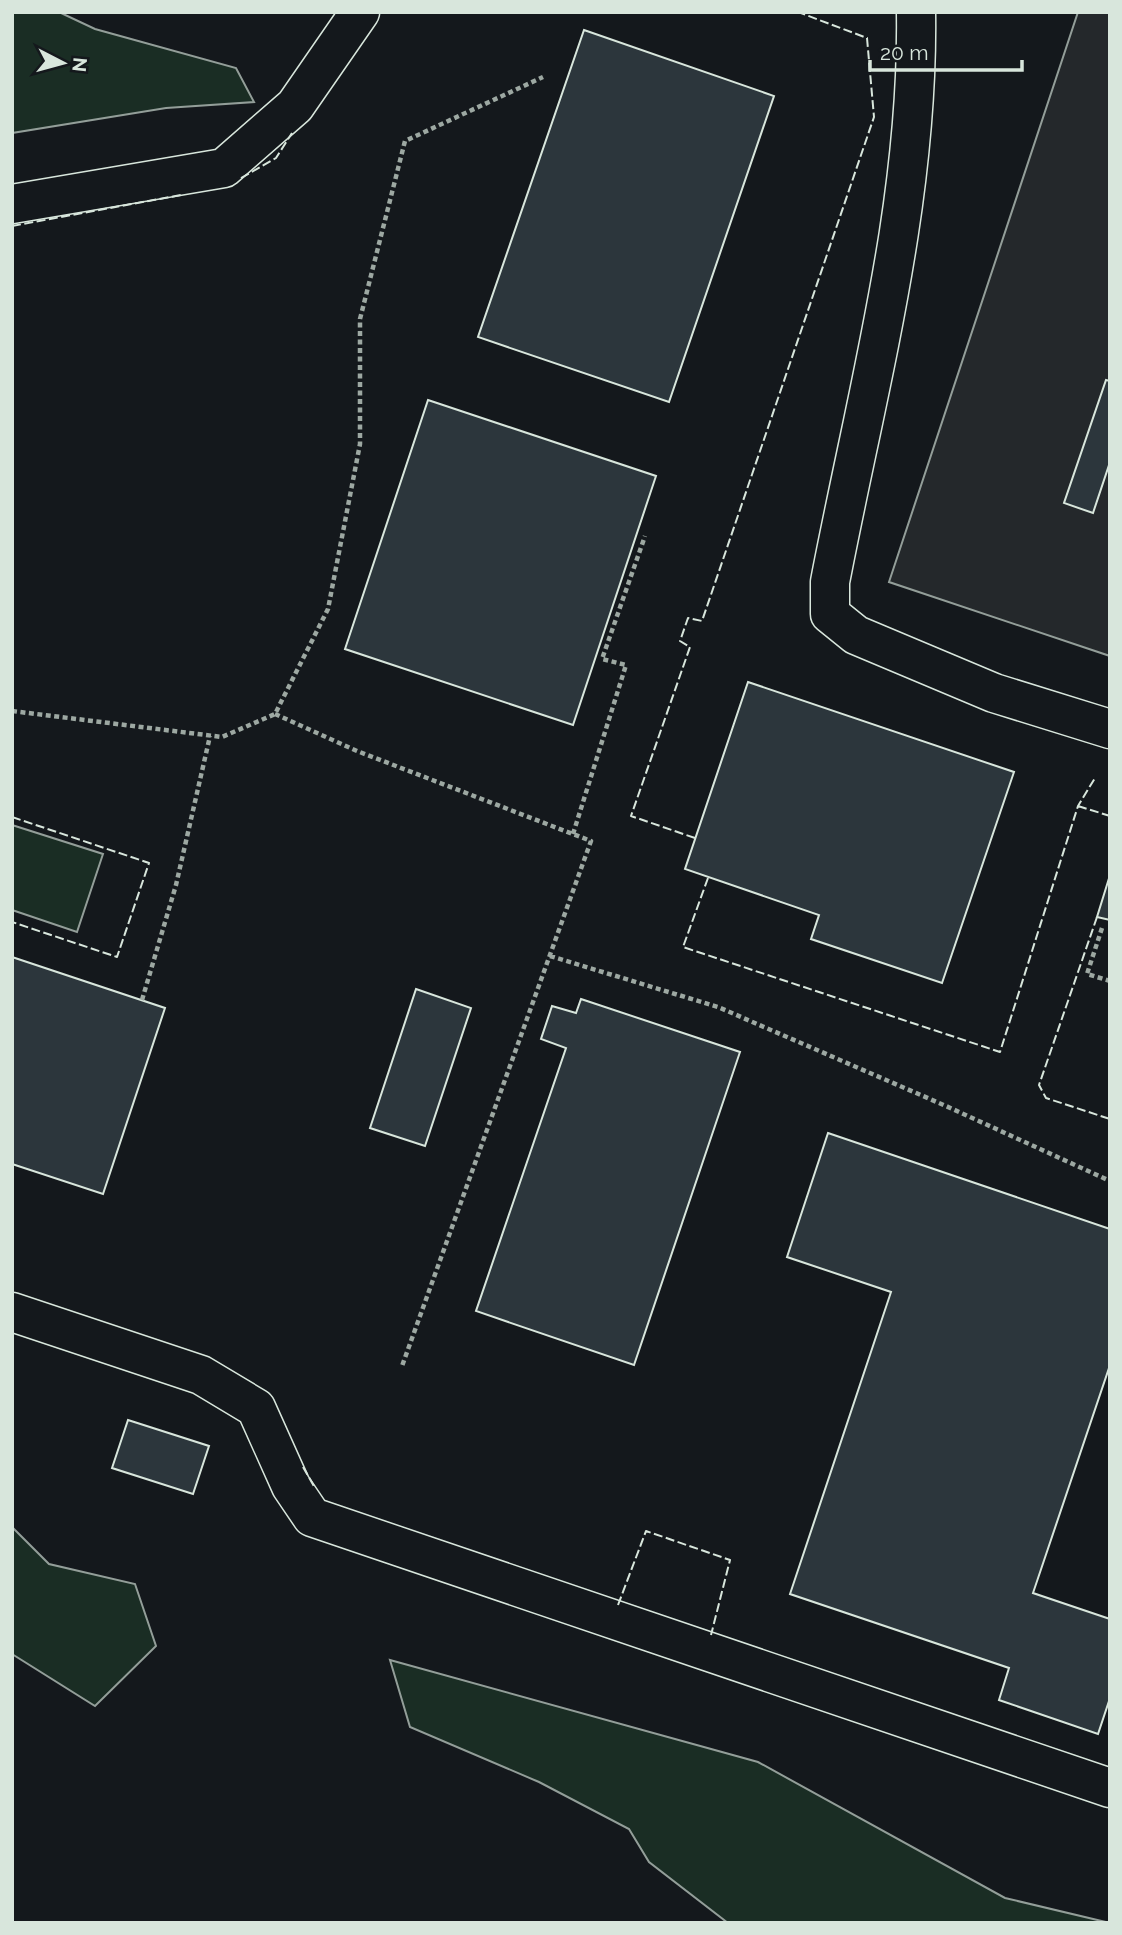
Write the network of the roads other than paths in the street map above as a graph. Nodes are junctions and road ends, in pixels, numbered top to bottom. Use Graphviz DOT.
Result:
graph roads {
  1 [pos="360,12"];
  2 [pos="909,15"];
  3 [pos="12,204"];
  4 [pos="1110,729"];
  5 [pos="12,1312"];
  6 [pos="1110,1788"];
  1 -- 3 [label="lane"];
  2 -- 4 [label="lane"];
  5 -- 6 [label="lane"];
}
